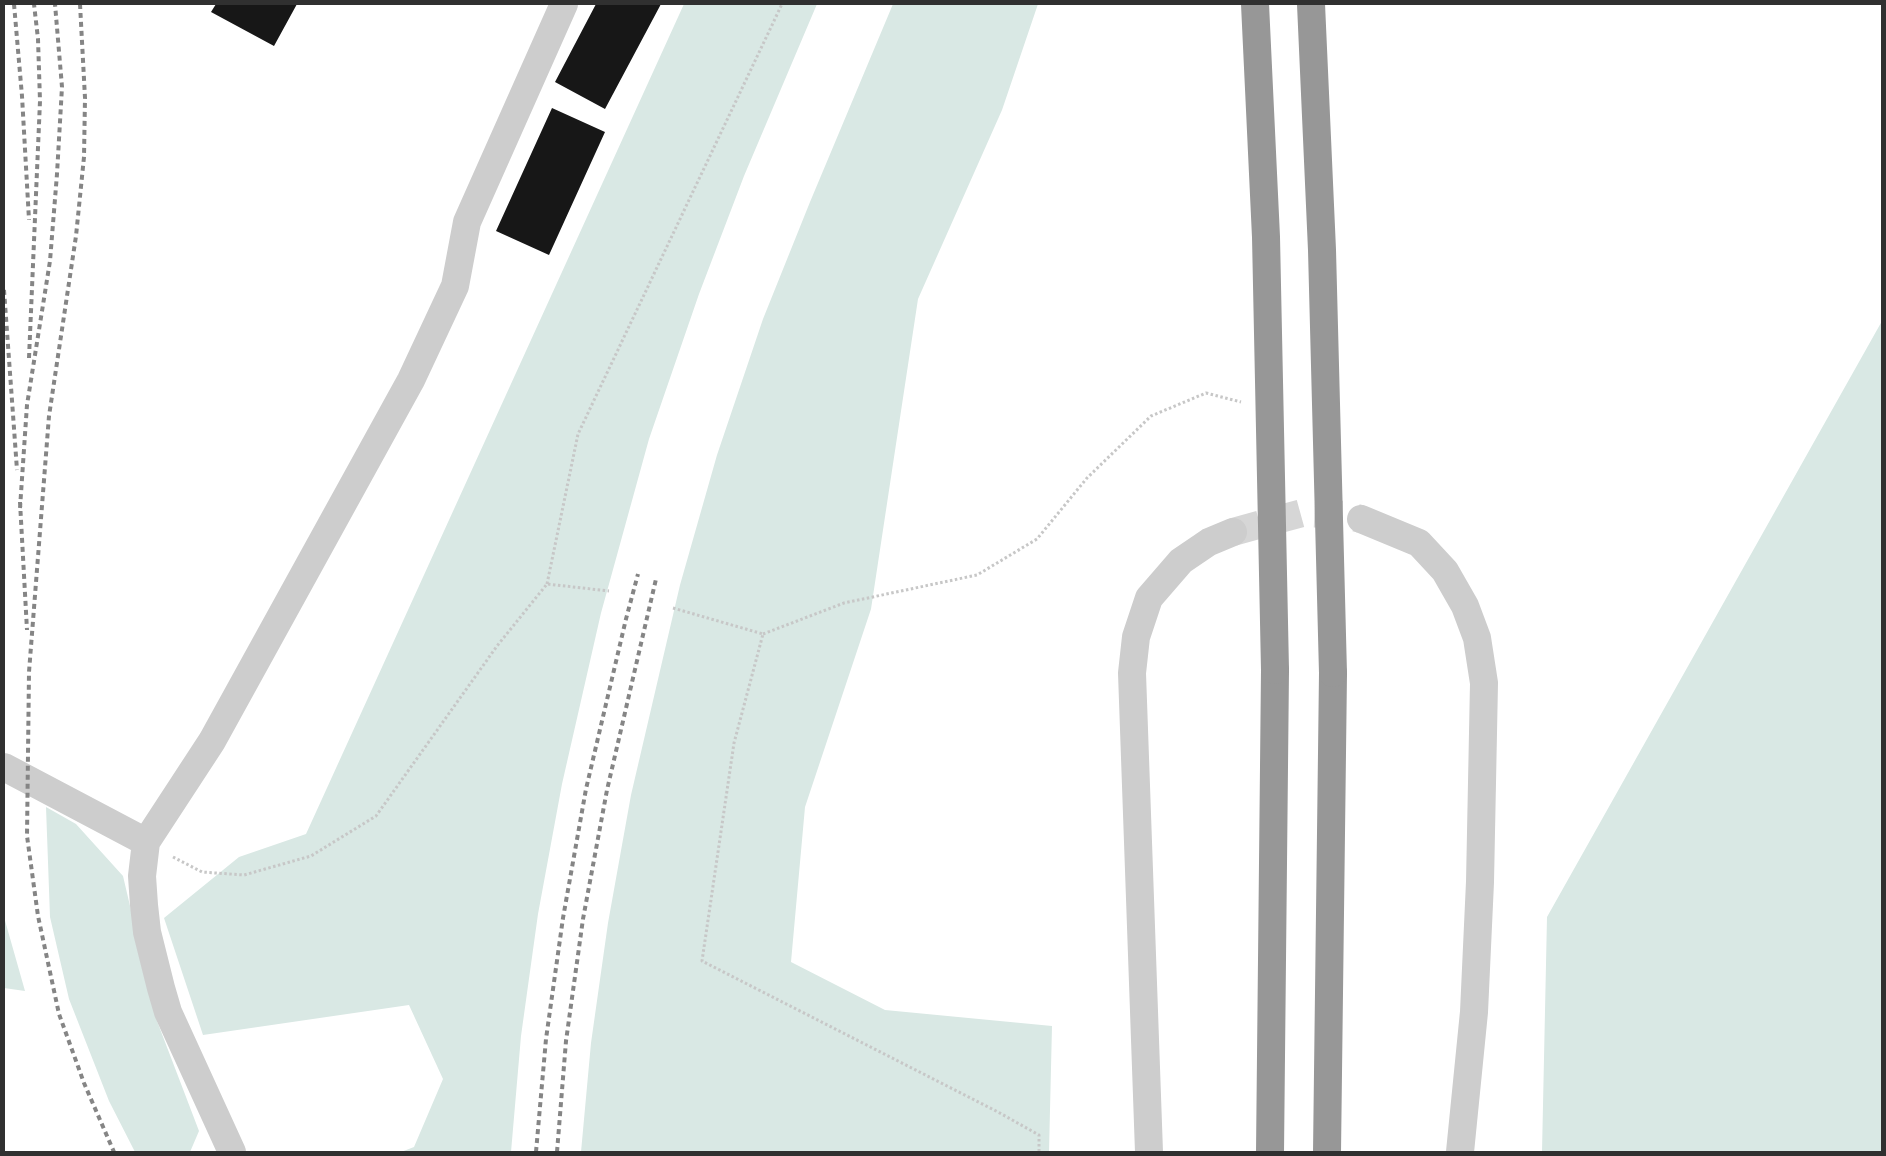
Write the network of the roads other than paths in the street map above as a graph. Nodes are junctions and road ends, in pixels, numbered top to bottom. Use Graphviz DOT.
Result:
graph roads {
  1 [pos="564,4"];
  2 [pos="1255,4"];
  3 [pos="1311,4"];
  4 [pos="1361,519"];
  5 [pos="1233,532"];
  6 [pos="4,767"];
  7 [pos="146,842"];
  8 [pos="232,1152"];
  9 [pos="1149,1152"];
  10 [pos="1270,1152"];
  11 [pos="1327,1152"];
  12 [pos="1460,1152"];
  1 -- 7 [label="lane"];
  2 -- 10 [label="highway, bridge"];
  3 -- 11 [label="highway, bridge"];
  4 -- 12 [label="lane"];
  5 -- 9 [label="lane"];
  6 -- 7 [label="lane"];
  7 -- 8 [label="lane"];
}
